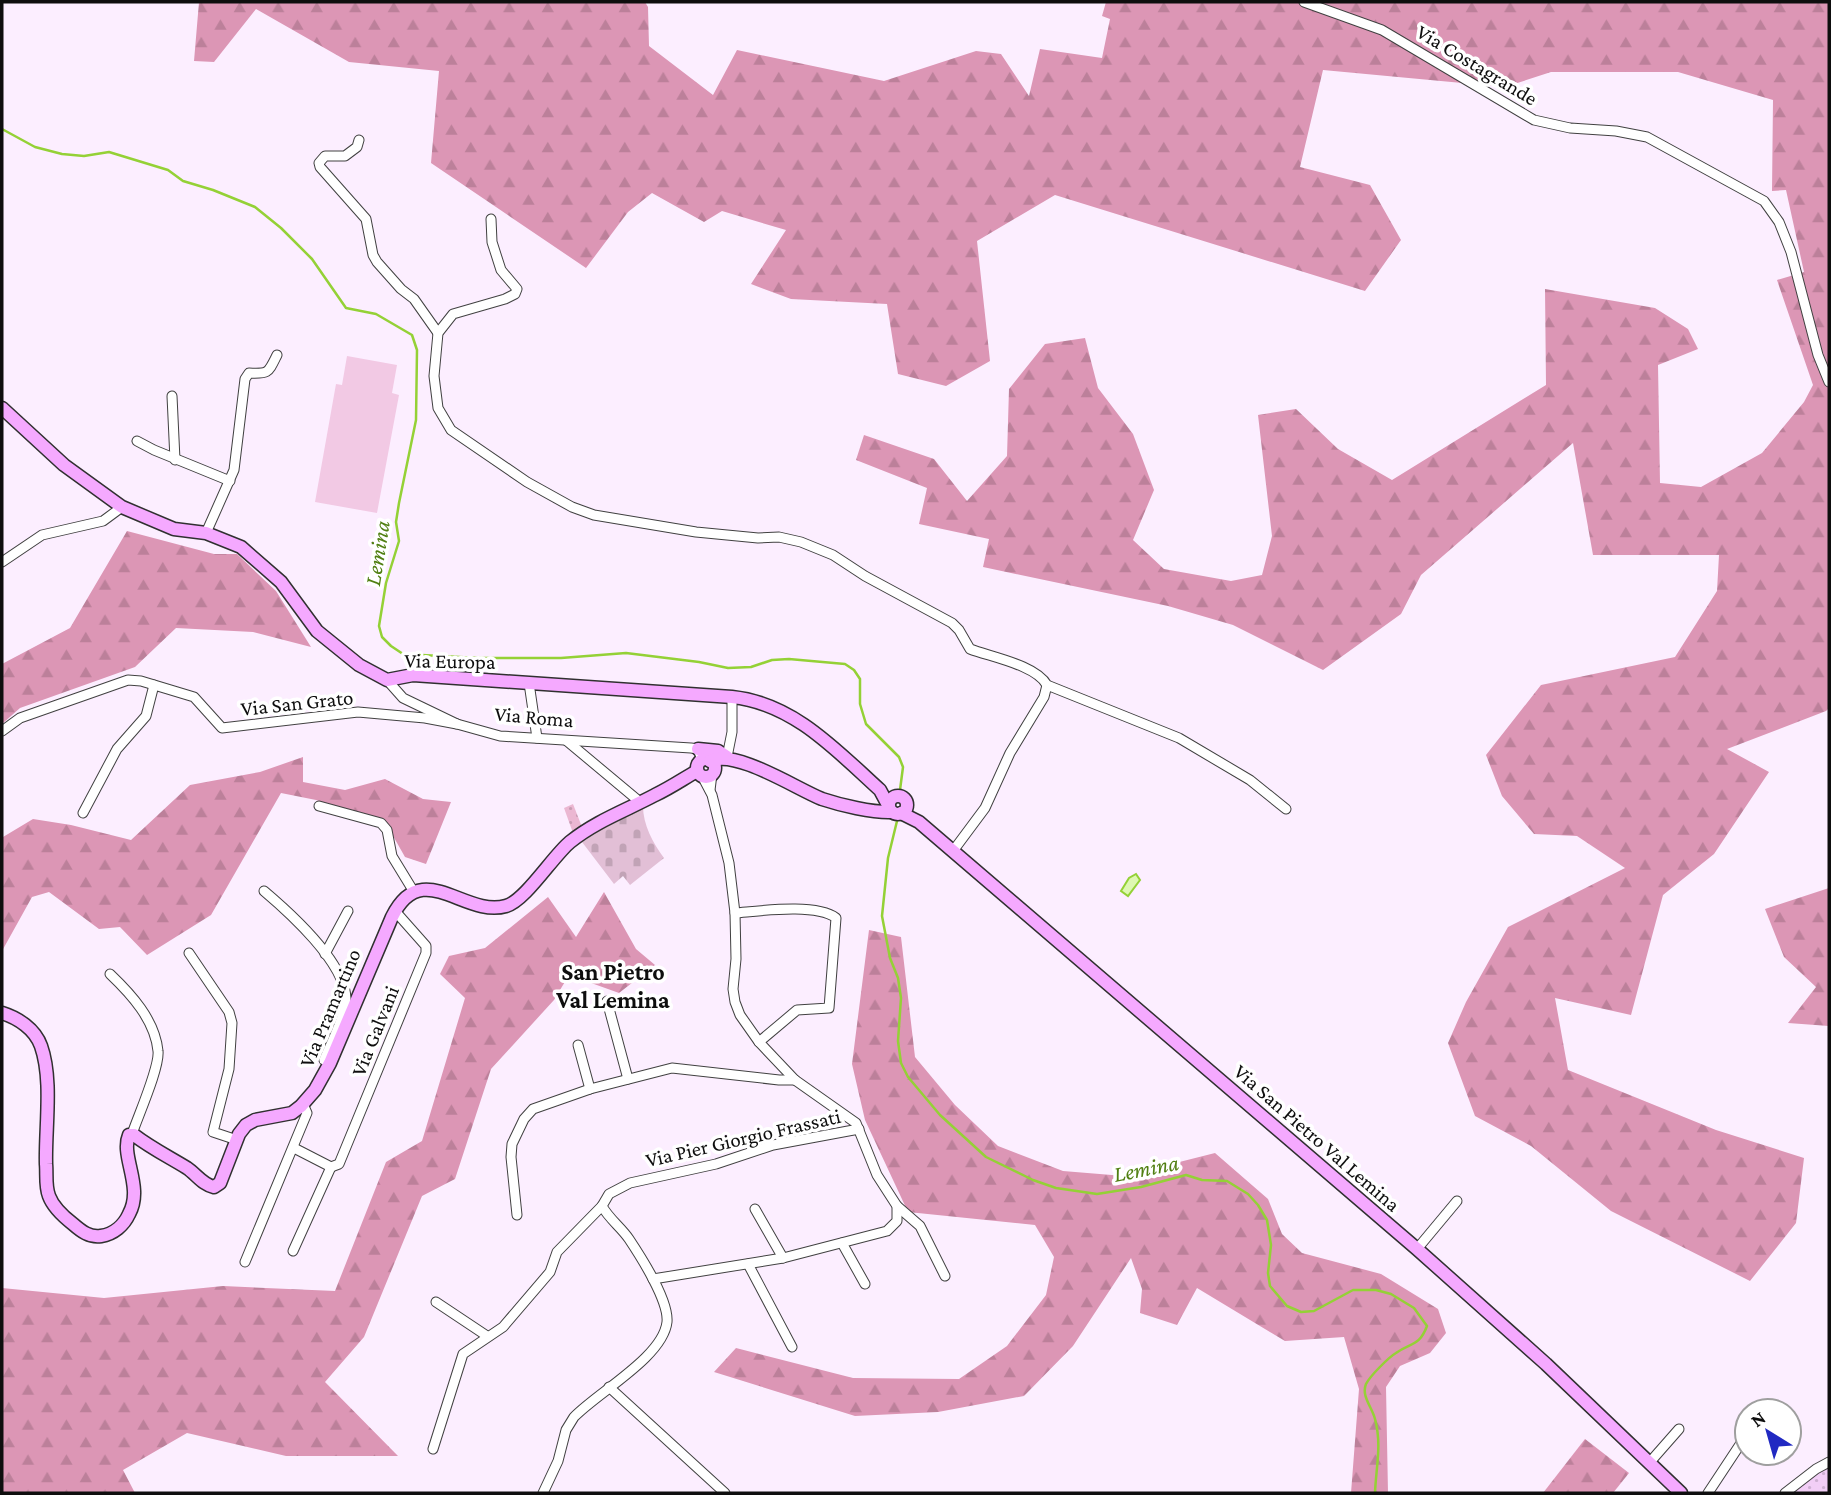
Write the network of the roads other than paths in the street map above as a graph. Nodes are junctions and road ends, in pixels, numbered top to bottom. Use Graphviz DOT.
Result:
graph roads {
  1 [pos="1304,2"];
  2 [pos="359,139"];
  3 [pos="491,219"];
  4 [pos="438,332"];
  5 [pos="277,355"];
  6 [pos="1829,382"];
  7 [pos="172,396"];
  8 [pos="2,408"];
  9 [pos="137,441"];
  10 [pos="175,460"];
  11 [pos="230,481"];
  12 [pos="122,507"];
  13 [pos="206,533"];
  14 [pos="2,562"];
  15 [pos="387,680"];
  16 [pos="529,683"];
  17 [pos="154,685"];
  18 [pos="1047,685"];
  19 [pos="732,697"];
  20 [pos="457,724"];
  21 [pos="2,731"];
  22 [pos="537,738"];
  23 [pos="565,739"];
  24 [pos="738,760"];
  25 [pos="703,764"];
  26 [pos="640,802"];
  27 [pos="319,806"];
  28 [pos="893,806"];
  29 [pos="1286,809"];
  30 [pos="83,813"];
  31 [pos="953,851"];
  32 [pos="264,891"];
  33 [pos="414,892"];
  34 [pos="348,911"];
  35 [pos="395,911"];
  36 [pos="735,913"];
  37 [pos="189,953"];
  38 [pos="325,954"];
  39 [pos="110,974"];
  40 [pos="607,1001"];
  41 [pos="2,1013"];
  42 [pos="759,1042"];
  43 [pos="578,1045"];
  44 [pos="330,1063"];
  45 [pos="628,1079"];
  46 [pos="795,1080"];
  47 [pos="590,1089"];
  48 [pos="303,1104"];
  49 [pos="859,1129"];
  50 [pos="132,1134"];
  51 [pos="237,1140"];
  52 [pos="294,1148"];
  53 [pos="331,1167"];
  54 [pos="1457,1201"];
  55 [pos="602,1206"];
  56 [pos="898,1206"];
  57 [pos="755,1209"];
  58 [pos="516,1215"];
  59 [pos="842,1242"];
  60 [pos="1417,1249"];
  61 [pos="293,1251"];
  62 [pos="783,1258"];
  63 [pos="245,1262"];
  64 [pos="748,1264"];
  65 [pos="945,1276"];
  66 [pos="653,1279"];
  67 [pos="865,1284"];
  68 [pos="436,1301"];
  69 [pos="487,1336"];
  70 [pos="792,1347"];
  71 [pos="609,1387"];
  72 [pos="1679,1429"];
  73 [pos="433,1449"];
  74 [pos="1733,1455"];
  75 [pos="1650,1462"];
  76 [pos="1829,1462"];
  77 [pos="543,1493"];
  78 [pos="725,1493"];
  79 [pos="1681,1493"];
  80 [pos="1708,1493"];
  81 [pos="1785,1493"];
  1 -- 6 [label="street, Via Costagrande"];
  2 -- 4 [label="street"];
  3 -- 4 [label="street"];
  4 -- 18 [label="street"];
  5 -- 11 [label="street"];
  7 -- 10 [label="street"];
  8 -- 12 [label="street, Via Europa"];
  9 -- 10 [label="street"];
  10 -- 11 [label="street"];
  11 -- 13 [label="street"];
  12 -- 13 [label="street, Via Europa"];
  12 -- 14 [label="street"];
  13 -- 15 [label="street, Via Europa"];
  15 -- 16 [label="street, Via Europa"];
  15 -- 20 [label="street, Via Roma"];
  16 -- 19 [label="street, Via Europa"];
  16 -- 22 [label="street"];
  17 -- 20 [label="street, Via San Grato"];
  17 -- 21 [label="street, Via San Grato"];
  17 -- 30 [label="street"];
  18 -- 29 [label="street"];
  18 -- 31 [label="street"];
  19 -- 24 [label="street"];
  19 -- 28 [label="street, Via Europa"];
  20 -- 22 [label="street, Via Roma"];
  22 -- 23 [label="street, Via Roma"];
  23 -- 25 [label="street, Via Roma"];
  23 -- 26 [label="street"];
  24 -- 25 [label="street"];
  24 -- 25 [label="street"];
  24 -- 28 [label="street"];
  25 -- 26 [label="street"];
  25 -- 36 [label="street, Via Pier Giorgio Frassati"];
  26 -- 33 [label="street"];
  27 -- 33 [label="street"];
  28 -- 31 [label="street, Via San Pietro Val Lemina"];
  31 -- 60 [label="street, Via San Pietro Val Lemina"];
  32 -- 38 [label="street"];
  33 -- 35 [label="street, Via Pramartino"];
  34 -- 38 [label="street"];
  35 -- 44 [label="street, Via Pramartino"];
  35 -- 53 [label="street, Via Galvani"];
  36 -- 42 [label="street, Via Pier Giorgio Frassati"];
  36 -- 42 [label="street"];
  37 -- 51 [label="street"];
  38 -- 44 [label="street"];
  39 -- 50 [label="street"];
  40 -- 45 [label="street"];
  41 -- 50 [label="street"];
  42 -- 46 [label="street, Via Pier Giorgio Frassati"];
  43 -- 47 [label="street"];
  44 -- 48 [label="street, Via Pramartino"];
  45 -- 46 [label="street"];
  45 -- 47 [label="street"];
  46 -- 49 [label="street, Via Pier Giorgio Frassati"];
  47 -- 58 [label="street"];
  48 -- 51 [label="street"];
  48 -- 52 [label="street"];
  49 -- 55 [label="street, Via Pier Giorgio Frassati"];
  49 -- 56 [label="street"];
  50 -- 51 [label="street"];
  52 -- 53 [label="street"];
  52 -- 63 [label="street"];
  53 -- 61 [label="street"];
  54 -- 60 [label="street"];
  55 -- 66 [label="street"];
  55 -- 69 [label="street, Via Pier Giorgio Frassati"];
  56 -- 59 [label="street"];
  56 -- 65 [label="street"];
  57 -- 62 [label="street"];
  59 -- 62 [label="street"];
  59 -- 67 [label="street"];
  60 -- 75 [label="street, Via San Pietro Val Lemina"];
  62 -- 64 [label="street"];
  64 -- 66 [label="street"];
  64 -- 70 [label="street"];
  66 -- 71 [label="street"];
  68 -- 69 [label="street"];
  69 -- 73 [label="street, Via Pier Giorgio Frassati"];
  71 -- 77 [label="street"];
  71 -- 78 [label="street"];
  72 -- 75 [label="street"];
  74 -- 80 [label="street"];
  75 -- 79 [label="street, Via San Pietro Val Lemina"];
  76 -- 81 [label="street"];
}
